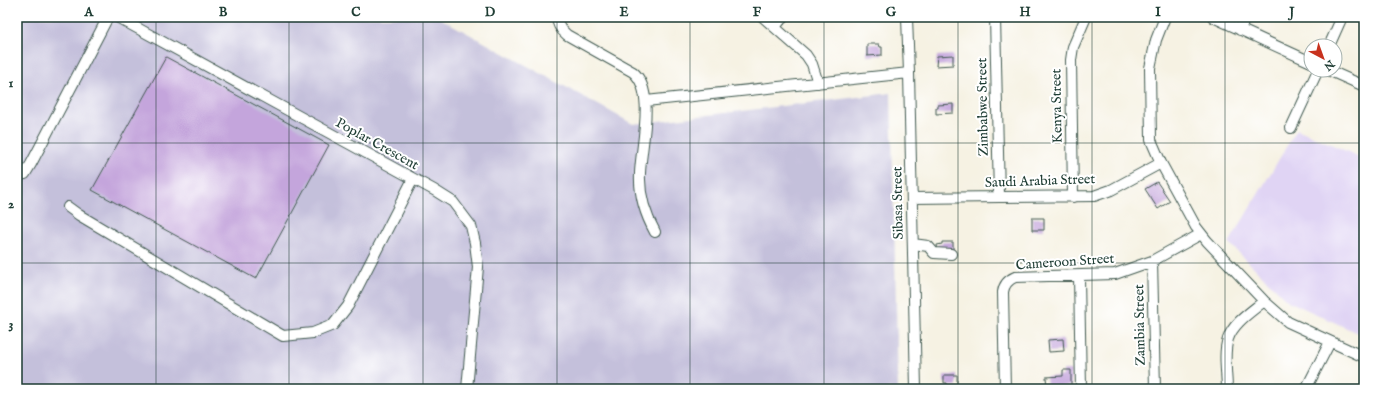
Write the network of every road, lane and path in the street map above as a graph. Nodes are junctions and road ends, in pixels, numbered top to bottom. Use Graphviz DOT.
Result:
graph roads {
  1 [pos="108,17"];
  2 [pos="117,17"];
  3 [pos="557,17"];
  4 [pos="763,17"];
  5 [pos="783,17"];
  6 [pos="907,17"];
  7 [pos="995,17"];
  8 [pos="1086,17"];
  9 [pos="1165,17"];
  10 [pos="1213,17"];
  11 [pos="1245,17"];
  12 [pos="1342,17"];
  13 [pos="775,27"];
  14 [pos="1240,30"];
  15 [pos="1332,38"];
  16 [pos="1303,58"];
  17 [pos="909,74"];
  18 [pos="1343,77"];
  19 [pos="1314,78"];
  20 [pos="818,83"];
  21 [pos="1364,86"];
  22 [pos="646,101"];
  23 [pos="1291,128"];
  24 [pos="1161,163"];
  25 [pos="17,175"];
  26 [pos="413,179"];
  27 [pos="999,197"];
  28 [pos="1073,197"];
  29 [pos="912,198"];
  30 [pos="68,207"];
  31 [pos="654,232"];
  32 [pos="1201,234"];
  33 [pos="913,244"];
  34 [pos="950,254"];
  35 [pos="1152,261"];
  36 [pos="1079,276"];
  37 [pos="1264,301"];
  38 [pos="1330,342"];
  39 [pos="1364,357"];
  40 [pos="467,389"];
  41 [pos="916,389"];
  42 [pos="1005,389"];
  43 [pos="1081,389"];
  44 [pos="1155,389"];
  45 [pos="1227,389"];
  46 [pos="1306,389"];
  1 -- 25 [label="street"];
  2 -- 26 [label="street, Poplar Crescent"];
  3 -- 22 [label="street"];
  4 -- 13 [label="street"];
  5 -- 13 [label="street"];
  6 -- 17 [label="street, Sibasa Street"];
  7 -- 27 [label="street, Zimbabwe Street"];
  8 -- 28 [label="street, Kenya Street"];
  9 -- 24 [label="street"];
  10 -- 14 [label="street"];
  11 -- 14 [label="street"];
  12 -- 15 [label="street"];
  13 -- 20 [label="street"];
  14 -- 16 [label="street"];
  17 -- 20 [label="street"];
  17 -- 29 [label="street, Sibasa Street"];
  18 -- 21 [label="street"];
  19 -- 23 [label="street"];
  20 -- 22 [label="street"];
  22 -- 31 [label="street"];
  24 -- 28 [label="street, Saudi Arabia Street"];
  24 -- 32 [label="street"];
  26 -- 30 [label="street"];
  26 -- 40 [label="street, Poplar Crescent"];
  27 -- 28 [label="street, Saudi Arabia Street"];
  27 -- 29 [label="street, Saudi Arabia Street"];
  29 -- 33 [label="street, Sibasa Street"];
  32 -- 35 [label="street, Cameroon Street"];
  32 -- 37 [label="street"];
  33 -- 34 [label="street"];
  33 -- 41 [label="street, Sibasa Street"];
  35 -- 36 [label="street, Cameroon Street"];
  35 -- 44 [label="street, Zambia Street"];
  36 -- 42 [label="street, Cameroon Street"];
  36 -- 43 [label="street"];
  37 -- 38 [label="street"];
  37 -- 45 [label="street"];
  38 -- 39 [label="street"];
  38 -- 46 [label="street"];
}
